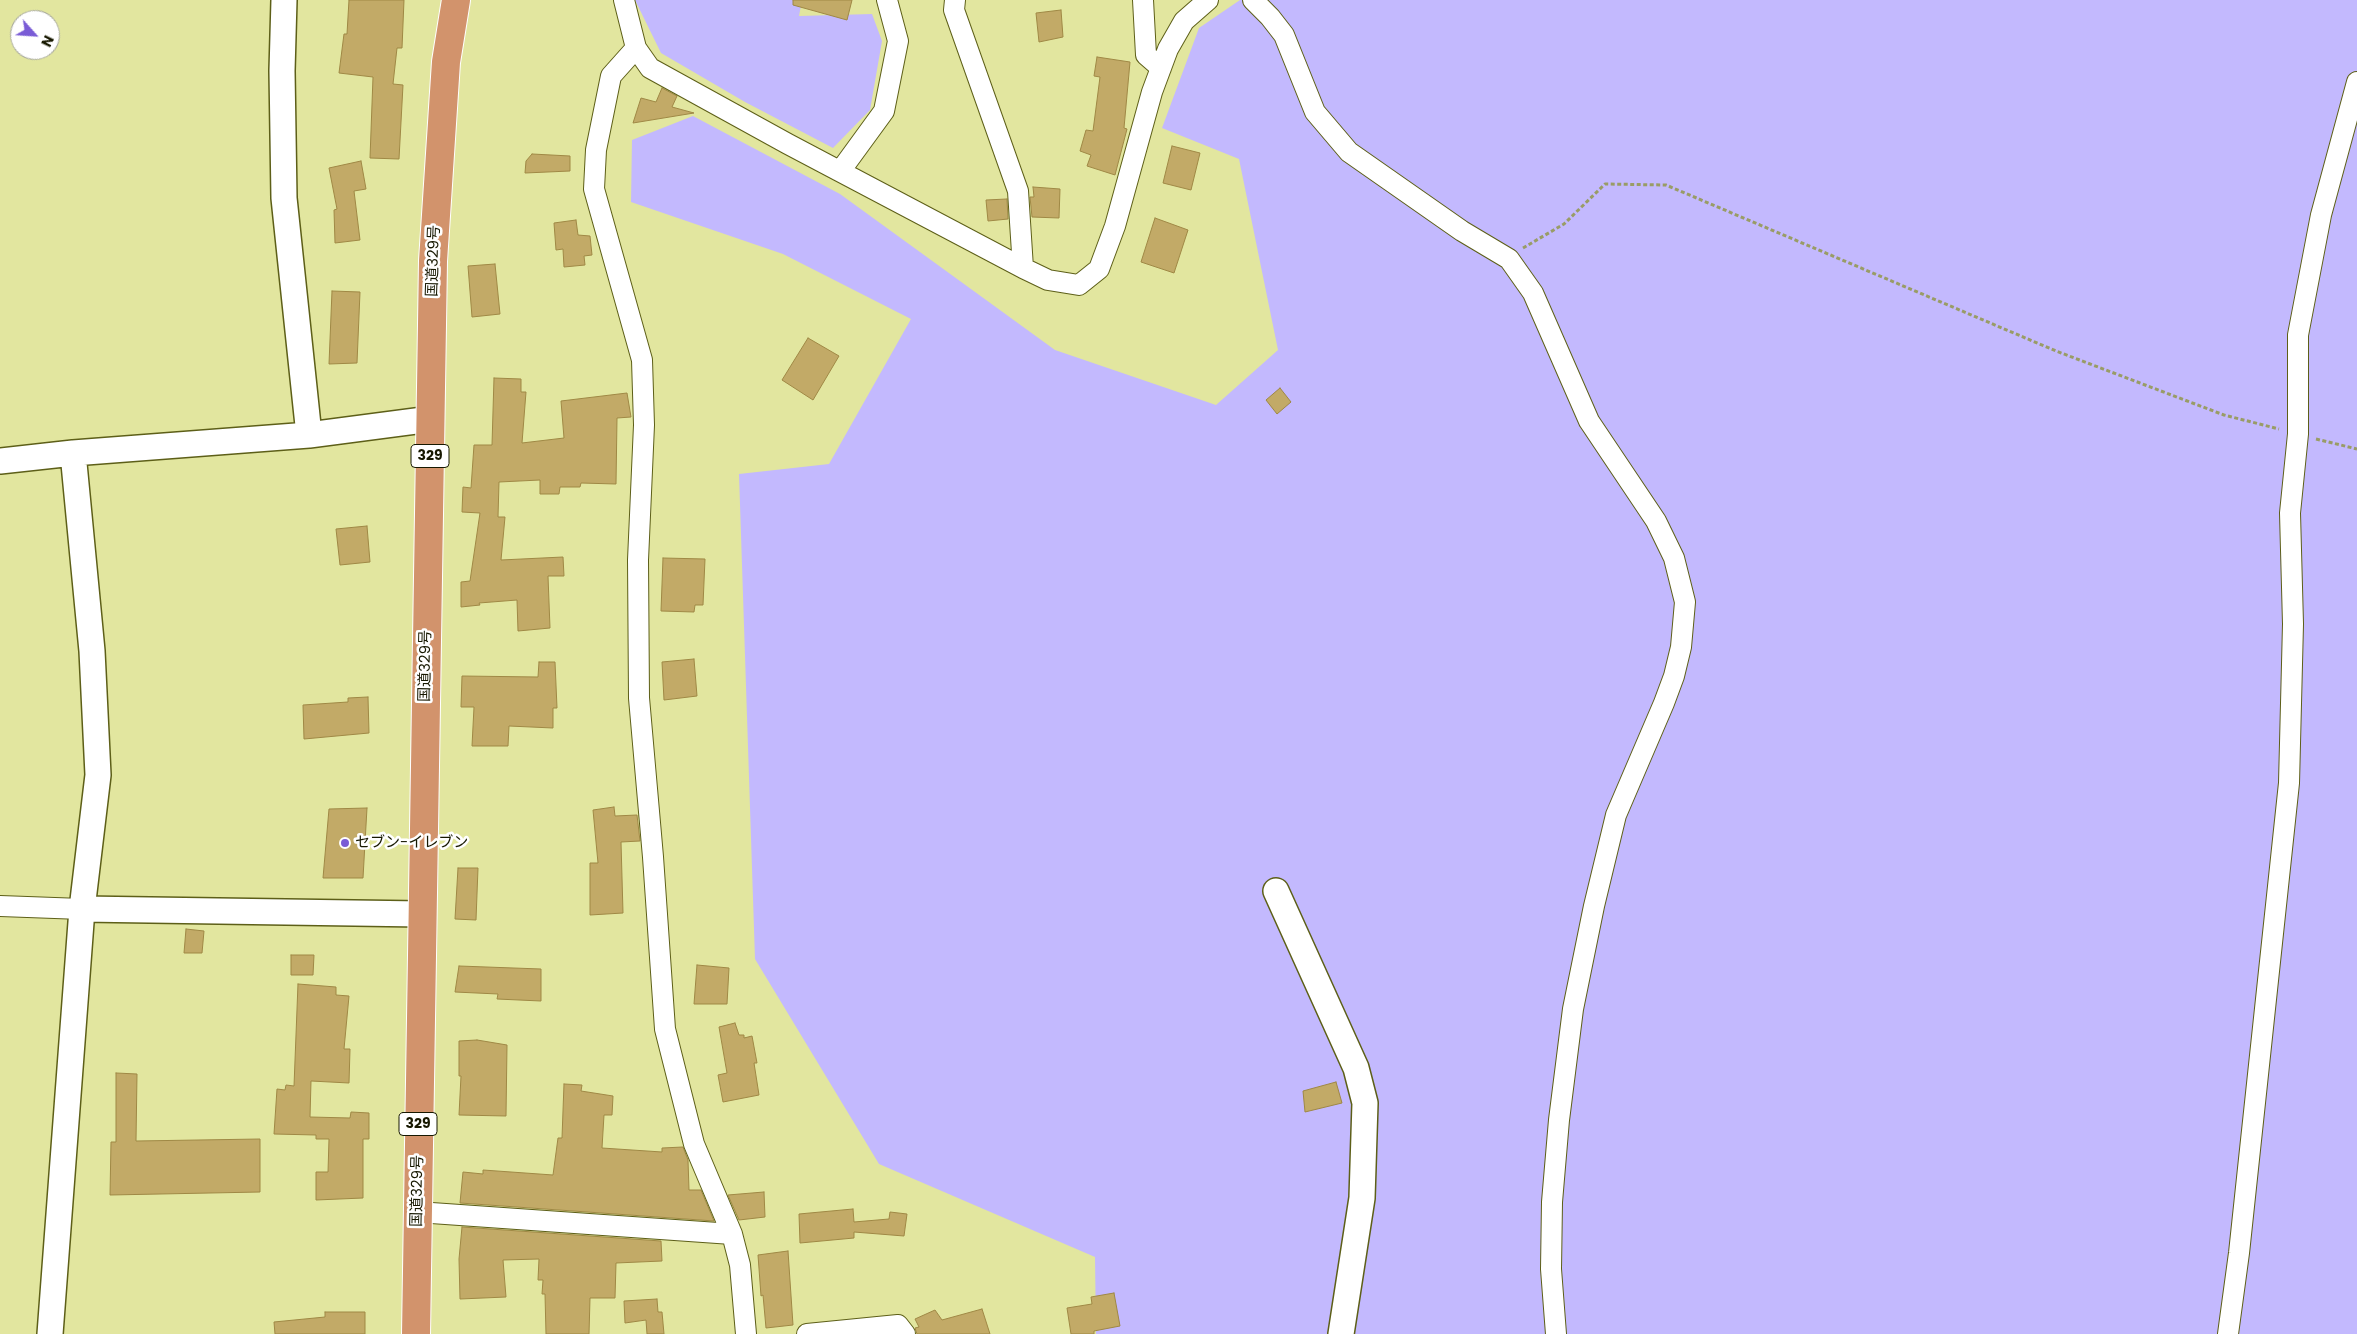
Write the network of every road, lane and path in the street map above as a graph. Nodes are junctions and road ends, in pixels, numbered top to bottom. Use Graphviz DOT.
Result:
graph roads {
  1 [pos="284,0"];
  2 [pos="456,0"];
  3 [pos="624,0"];
  4 [pos="887,0"];
  5 [pos="954,0"];
  6 [pos="1143,0"];
  7 [pos="1208,0"];
  8 [pos="1253,0"];
  9 [pos="636,48"];
  10 [pos="1161,68"];
  11 [pos="2357,82"];
  12 [pos="841,170"];
  13 [pos="1509,259"];
  14 [pos="1023,268"];
  15 [pos="431,420"];
  16 [pos="2298,434"];
  17 [pos="309,435"];
  18 [pos="2357,449"];
  19 [pos="73,453"];
  20 [pos="0,461"];
  21 [pos="1276,891"];
  22 [pos="0,906"];
  23 [pos="82,908"];
  24 [pos="422,914"];
  25 [pos="417,1212"];
  26 [pos="732,1234"];
  27 [pos="50,1334"];
  28 [pos="416,1334"];
  29 [pos="746,1334"];
  30 [pos="807,1334"];
  31 [pos="905,1334"];
  32 [pos="1341,1334"];
  33 [pos="1556,1334"];
  34 [pos="2228,1334"];
  1 -- 17 [label="street"];
  2 -- 15 [label="highway, 国道329号 / 329"];
  3 -- 9 [label="street"];
  4 -- 12 [label="street"];
  5 -- 14 [label="street"];
  6 -- 10 [label="street"];
  7 -- 10 [label="street"];
  8 -- 13 [label="street"];
  9 -- 12 [label="street"];
  9 -- 26 [label="street"];
  10 -- 14 [label="street"];
  11 -- 16 [label="street"];
  12 -- 14 [label="street"];
  13 -- 16 [label="path"];
  13 -- 33 [label="street"];
  15 -- 17 [label="street"];
  15 -- 24 [label="highway, 国道329号 / 329"];
  16 -- 18 [label="path"];
  16 -- 34 [label="street"];
  17 -- 19 [label="street"];
  19 -- 20 [label="street"];
  19 -- 23 [label="street"];
  21 -- 32 [label="street"];
  22 -- 23 [label="street"];
  23 -- 24 [label="street"];
  23 -- 27 [label="street"];
  24 -- 25 [label="highway, 国道329号 / 329"];
  25 -- 26 [label="street"];
  25 -- 28 [label="highway, 国道329号 / 329"];
  26 -- 29 [label="street"];
  30 -- 31 [label="street"];
}
